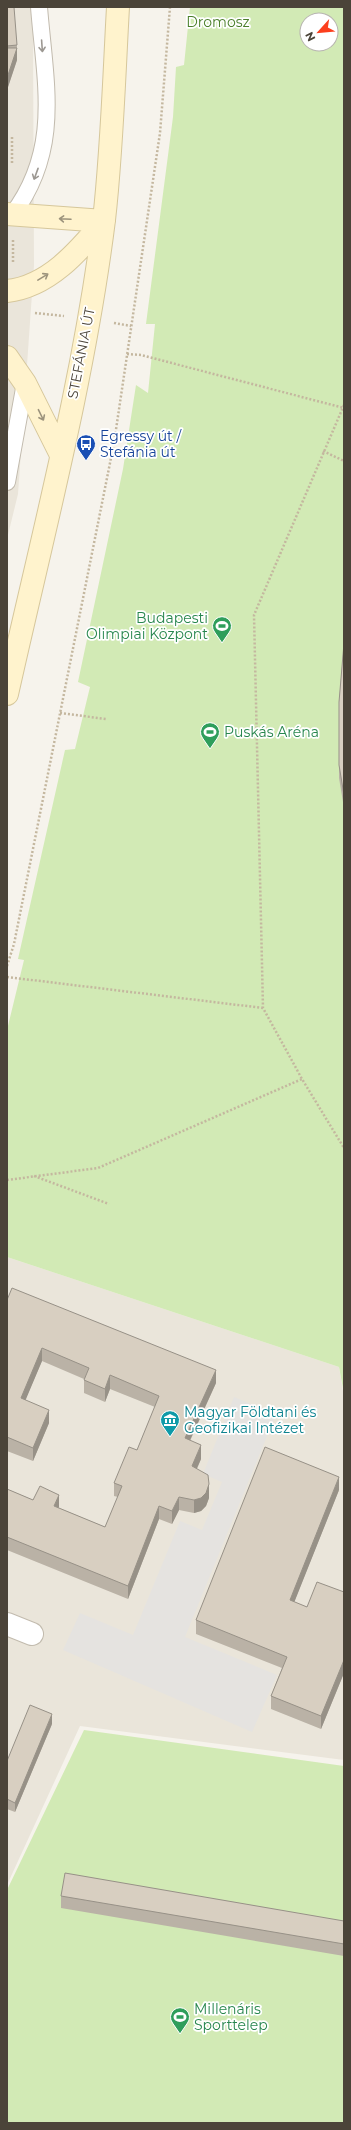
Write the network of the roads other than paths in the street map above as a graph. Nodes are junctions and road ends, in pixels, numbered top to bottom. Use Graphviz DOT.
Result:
graph roads {
  1 [pos="39,7"];
  2 [pos="118,7"];
  3 [pos="9,216"];
  4 [pos="104,221"];
  5 [pos="7,290"];
  6 [pos="7,357"];
  7 [pos="25,383"];
  8 [pos="61,455"];
  9 [pos="7,482"];
  10 [pos="7,694"];
  11 [pos="7,1624"];
  12 [pos="32,1634"];
  1 -- 3 [label="lane, one-way"];
  2 -- 4 [label="street, STEFÁNIA ÚT"];
  4 -- 3 [label="street, one-way"];
  5 -- 4 [label="street, one-way"];
  4 -- 8 [label="street, STEFÁNIA ÚT"];
  6 -- 7 [label="street"];
  7 -- 8 [label="street, one-way"];
  7 -- 9 [label="lane"];
  8 -- 10 [label="street, STEFÁNIA ÚT"];
  11 -- 12 [label="street"];
}
